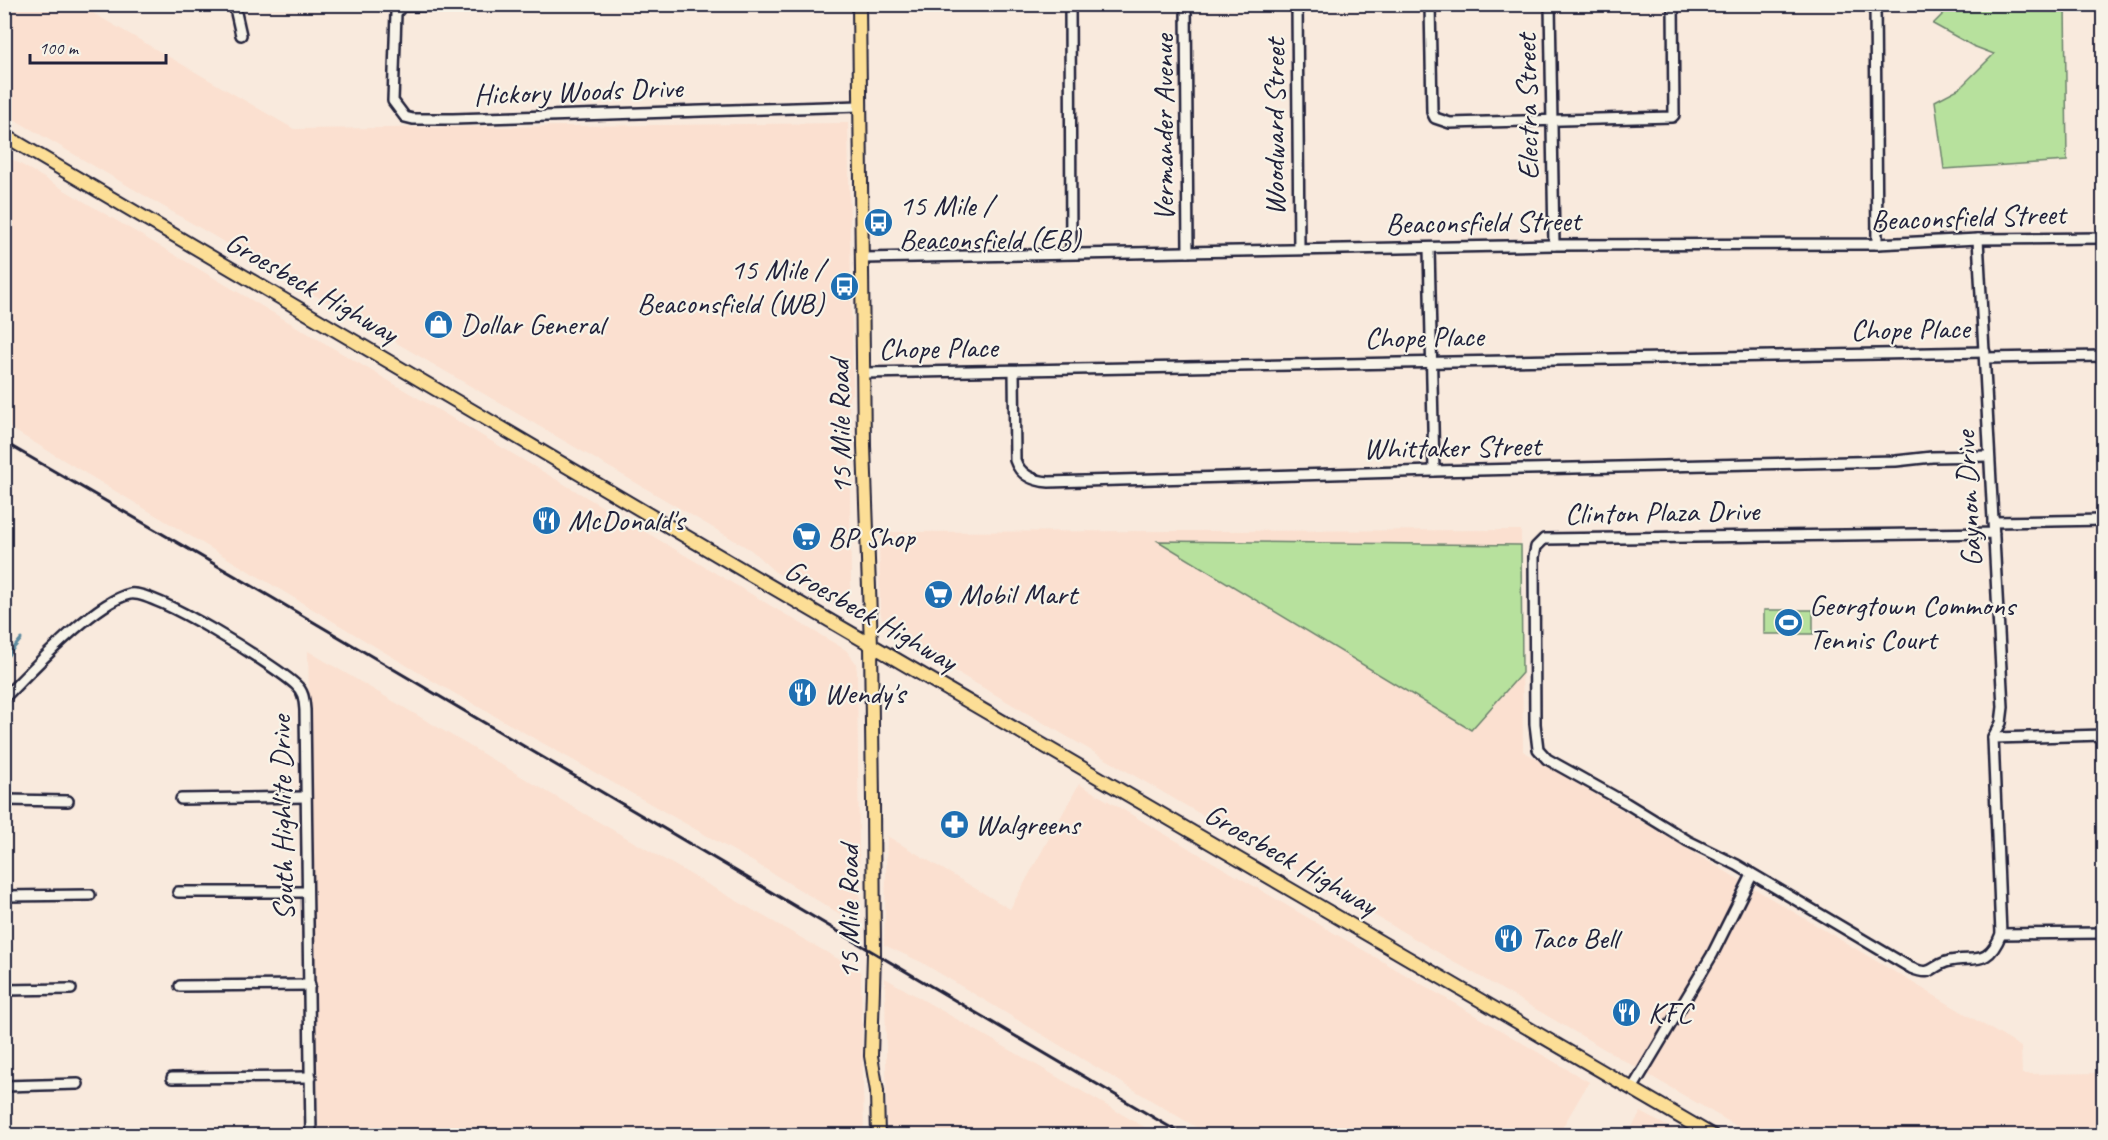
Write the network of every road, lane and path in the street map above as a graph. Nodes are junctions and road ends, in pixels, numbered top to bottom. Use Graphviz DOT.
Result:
graph roads {
  1 [pos="234,4"];
  2 [pos="520,4"];
  3 [pos="859,4"];
  4 [pos="1070,4"];
  5 [pos="1186,4"];
  6 [pos="1297,4"];
  7 [pos="1430,4"];
  8 [pos="1550,4"];
  9 [pos="1673,4"];
  10 [pos="1875,4"];
  11 [pos="241,35"];
  12 [pos="860,106"];
  13 [pos="1551,121"];
  14 [pos="4,135"];
  15 [pos="2103,238"];
  16 [pos="1978,239"];
  17 [pos="1877,244"];
  18 [pos="1554,245"];
  19 [pos="1429,248"];
  20 [pos="1299,249"];
  21 [pos="1188,252"];
  22 [pos="1071,253"];
  23 [pos="863,258"];
  24 [pos="1985,355"];
  25 [pos="2103,356"];
  26 [pos="1433,361"];
  27 [pos="1014,371"];
  28 [pos="864,373"];
  29 [pos="1989,456"];
  30 [pos="1434,471"];
  31 [pos="2103,520"];
  32 [pos="1993,522"];
  33 [pos="1994,533"];
  34 [pos="871,645"];
  35 [pos="4,698"];
  36 [pos="2103,735"];
  37 [pos="1994,738"];
  38 [pos="306,797"];
  39 [pos="182,799"];
  40 [pos="4,800"];
  41 [pos="68,801"];
  42 [pos="1752,874"];
  43 [pos="178,892"];
  44 [pos="307,892"];
  45 [pos="90,895"];
  46 [pos="4,896"];
  47 [pos="2103,933"];
  48 [pos="2001,934"];
  49 [pos="310,985"];
  50 [pos="180,986"];
  51 [pos="71,989"];
  52 [pos="4,990"];
  53 [pos="312,1077"];
  54 [pos="172,1078"];
  55 [pos="78,1084"];
  56 [pos="4,1086"];
  57 [pos="1632,1089"];
  58 [pos="311,1136"];
  59 [pos="878,1136"];
  60 [pos="1713,1136"];
  1 -- 11 [label="street"];
  2 -- 12 [label="street, Hickory Woods Drive"];
  3 -- 12 [label="main road, 15 Mile Road"];
  4 -- 22 [label="street"];
  5 -- 21 [label="street, Vermander Avenue"];
  6 -- 20 [label="street, Woodward Street"];
  7 -- 13 [label="street"];
  8 -- 13 [label="street, Electra Street"];
  9 -- 13 [label="street"];
  10 -- 17 [label="street"];
  12 -- 23 [label="main road, 15 Mile Road"];
  13 -- 18 [label="street, Electra Street"];
  14 -- 34 [label="main road, Groesbeck Highway"];
  15 -- 16 [label="street, Beaconsfield Street"];
  16 -- 17 [label="street, Beaconsfield Street"];
  16 -- 24 [label="street, Gaynon Drive"];
  17 -- 18 [label="street, Beaconsfield Street"];
  18 -- 19 [label="street, Beaconsfield Street"];
  19 -- 20 [label="street, Beaconsfield Street"];
  19 -- 26 [label="street"];
  20 -- 21 [label="street, Beaconsfield Street"];
  21 -- 22 [label="street, Beaconsfield Street"];
  22 -- 23 [label="street, Beaconsfield Street"];
  23 -- 28 [label="main road, 15 Mile Road"];
  24 -- 25 [label="street, Chope Place"];
  24 -- 26 [label="street, Chope Place"];
  24 -- 29 [label="street, Gaynon Drive"];
  26 -- 27 [label="street, Chope Place"];
  26 -- 30 [label="street"];
  27 -- 28 [label="street, Chope Place"];
  27 -- 30 [label="street, Whittaker Street"];
  28 -- 34 [label="main road, 15 Mile Road"];
  29 -- 30 [label="street, Whittaker Street"];
  29 -- 32 [label="street, Gaynon Drive"];
  31 -- 32 [label="street"];
  32 -- 33 [label="street, Gaynon Drive"];
  33 -- 37 [label="street, Gaynon Drive"];
  33 -- 42 [label="street, Clinton Plaza Drive"];
  34 -- 57 [label="main road, Groesbeck Highway"];
  34 -- 59 [label="main road, 15 Mile Road"];
  35 -- 38 [label="street, South Highlite Drive"];
  36 -- 37 [label="street"];
  37 -- 48 [label="street, Gaynon Drive"];
  38 -- 39 [label="street"];
  38 -- 44 [label="street, South Highlite Drive"];
  40 -- 41 [label="street"];
  42 -- 48 [label="street, Clinton Plaza Drive"];
  42 -- 57 [label="street"];
  43 -- 44 [label="street"];
  44 -- 49 [label="street, South Highlite Drive"];
  45 -- 46 [label="street"];
  47 -- 48 [label="street"];
  49 -- 50 [label="street"];
  49 -- 53 [label="street, South Highlite Drive"];
  51 -- 52 [label="street"];
  53 -- 54 [label="street"];
  53 -- 58 [label="street, South Highlite Drive"];
  55 -- 56 [label="street"];
  57 -- 60 [label="main road, Groesbeck Highway"];
}
